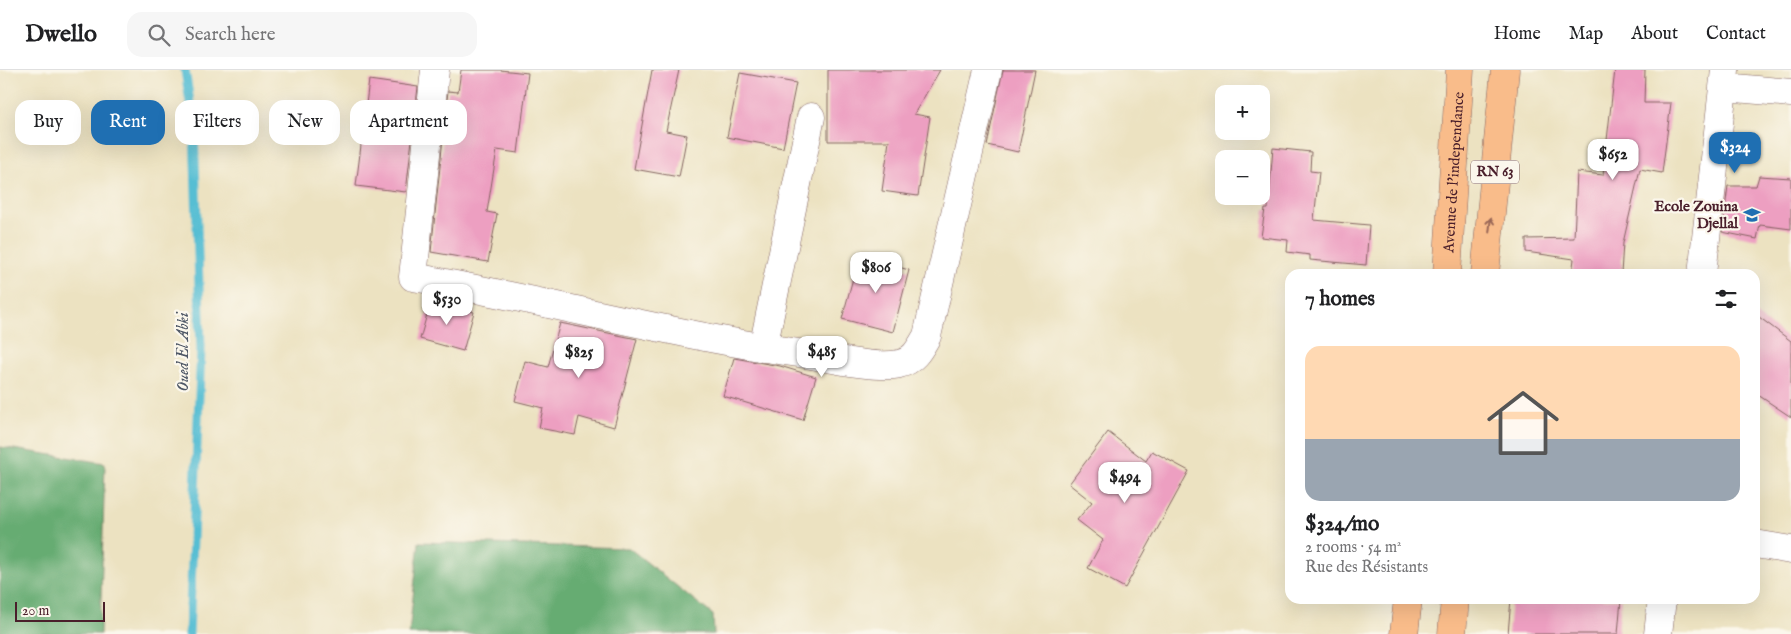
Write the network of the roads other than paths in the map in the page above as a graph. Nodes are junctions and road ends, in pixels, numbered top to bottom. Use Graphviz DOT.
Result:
graph roads {
  1 [pos="435,70"];
  2 [pos="988,70"];
  3 [pos="1460,70"];
  4 [pos="1505,70"];
  5 [pos="1725,78"];
  6 [pos="1791,93"];
  7 [pos="811,117"];
  8 [pos="1447,269"];
  9 [pos="1485,269"];
  10 [pos="1703,269"];
  11 [pos="763,348"];
  12 [pos="1760,545"];
  13 [pos="1791,550"];
  14 [pos="1407,604"];
  15 [pos="1455,604"];
  16 [pos="1661,604"];
  17 [pos="1404,634"];
  18 [pos="1452,634"];
  19 [pos="1658,634"];
  1 -- 11 [label="street"];
  2 -- 11 [label="street"];
  3 -- 8 [label="main road, Avenue de l'independance / RN 63"];
  9 -- 4 [label="main road, RN 63, one-way"];
  5 -- 6 [label="street"];
  5 -- 10 [label="street"];
  7 -- 11 [label="street"];
  12 -- 13 [label="street"];
  14 -- 17 [label="main road"];
  15 -- 18 [label="main road"];
  16 -- 19 [label="street"];
}
